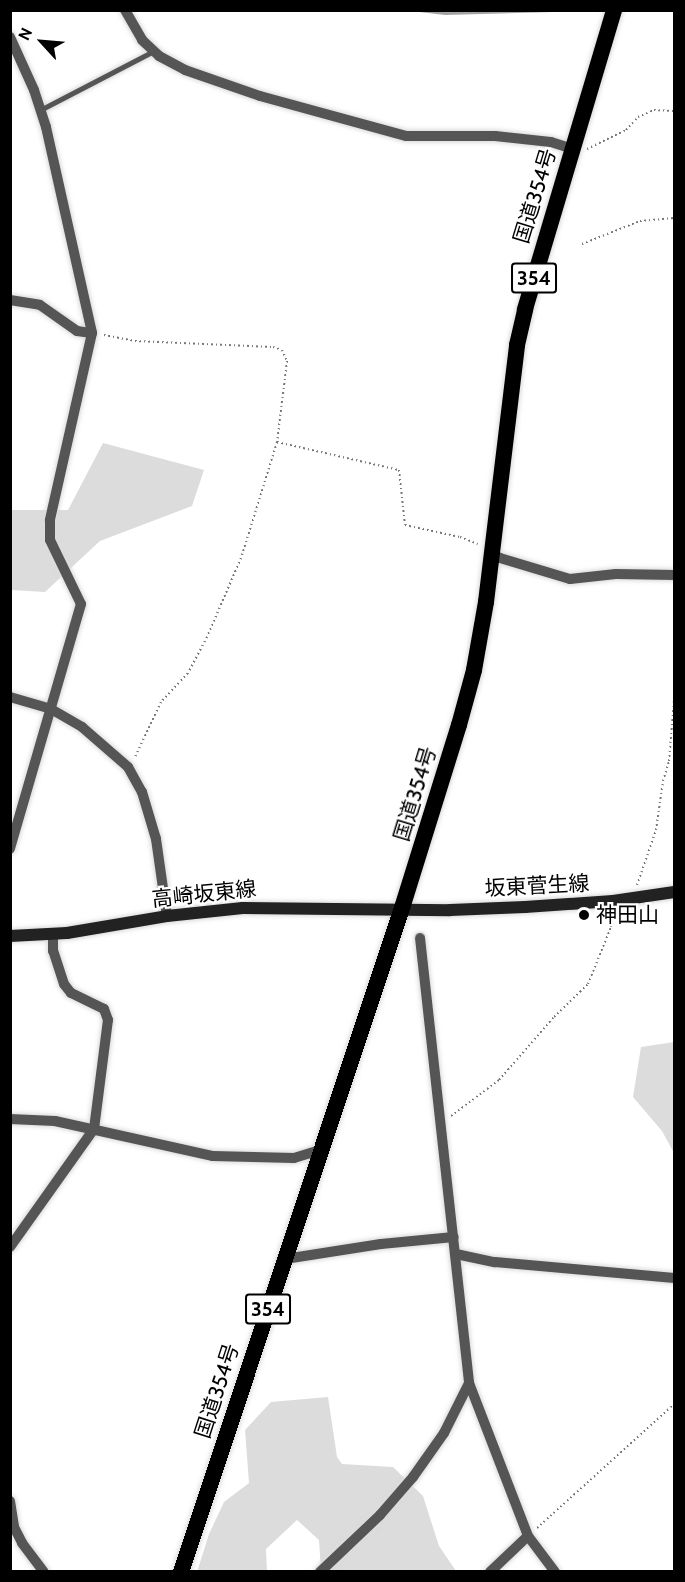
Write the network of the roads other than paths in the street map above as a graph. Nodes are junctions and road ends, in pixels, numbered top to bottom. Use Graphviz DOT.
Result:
graph roads {
  1 [pos="125,10"];
  2 [pos="614,10"];
  3 [pos="10,37"];
  4 [pos="154,51"];
  5 [pos="40,110"];
  6 [pos="573,149"];
  7 [pos="10,300"];
  8 [pos="92,333"];
  9 [pos="491,553"];
  10 [pos="675,575"];
  11 [pos="10,697"];
  12 [pos="51,709"];
  13 [pos="10,849"];
  14 [pos="675,892"];
  15 [pos="402,908"];
  16 [pos="167,916"];
  17 [pos="53,933"];
  18 [pos="10,936"];
  19 [pos="420,938"];
  20 [pos="10,1119"];
  21 [pos="94,1129"];
  22 [pos="321,1150"];
  23 [pos="454,1237"];
  24 [pos="10,1247"];
  25 [pos="456,1254"];
  26 [pos="285,1259"];
  27 [pos="675,1278"];
  28 [pos="469,1383"];
  29 [pos="10,1501"];
  30 [pos="528,1536"];
  31 [pos="44,1572"];
  32 [pos="181,1572"];
  33 [pos="320,1572"];
  34 [pos="490,1572"];
  35 [pos="555,1572"];
  1 -- 4 [label="street"];
  2 -- 6 [label="highway, 国道354号 / 354"];
  3 -- 5 [label="street"];
  4 -- 5 [label="lane"];
  4 -- 6 [label="street"];
  5 -- 8 [label="street"];
  6 -- 9 [label="highway, 国道354号 / 354"];
  7 -- 8 [label="street"];
  8 -- 12 [label="street"];
  9 -- 10 [label="street"];
  9 -- 15 [label="highway, 国道354号 / 354"];
  11 -- 12 [label="street"];
  12 -- 13 [label="street"];
  12 -- 16 [label="street"];
  14 -- 15 [label="main road, 坂東菅生線"];
  15 -- 16 [label="main road, 高崎坂東線"];
  15 -- 22 [label="highway, 国道354号 / 354"];
  16 -- 17 [label="main road, 高崎坂東線"];
  17 -- 18 [label="main road, 高崎坂東線"];
  17 -- 21 [label="street"];
  19 -- 23 [label="street"];
  20 -- 21 [label="street"];
  21 -- 22 [label="street"];
  21 -- 24 [label="street"];
  22 -- 26 [label="highway, 国道354号 / 354"];
  23 -- 25 [label="street"];
  23 -- 26 [label="street"];
  25 -- 27 [label="street"];
  25 -- 28 [label="street"];
  26 -- 32 [label="highway, 国道354号 / 354"];
  28 -- 30 [label="street"];
  28 -- 33 [label="street"];
  29 -- 31 [label="street"];
  30 -- 34 [label="street"];
  30 -- 35 [label="street"];
}
